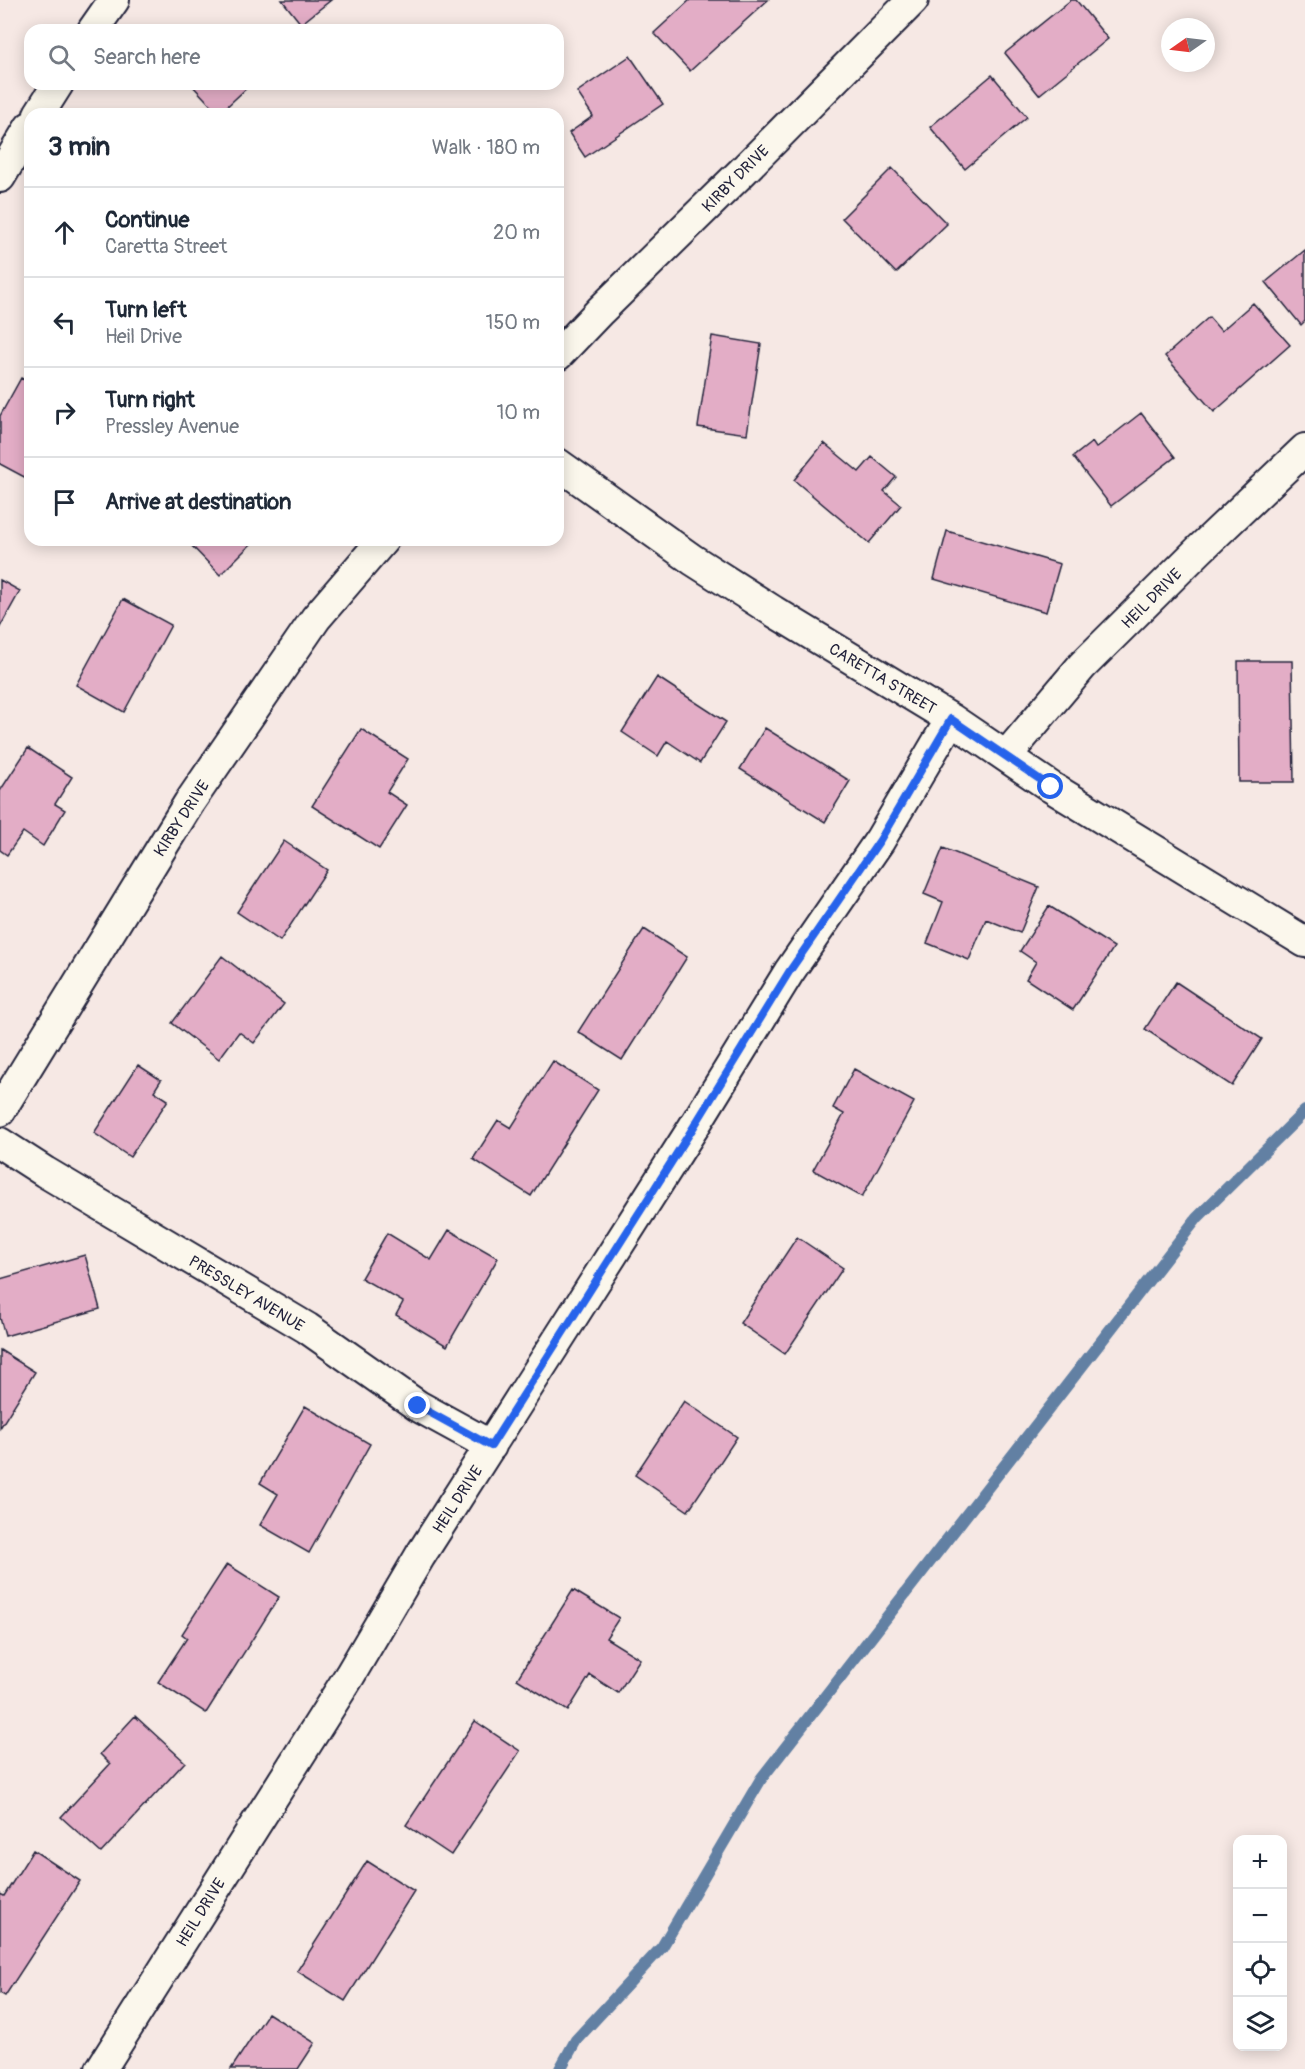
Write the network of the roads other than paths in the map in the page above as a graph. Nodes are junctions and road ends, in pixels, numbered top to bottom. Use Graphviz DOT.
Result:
graph roads {
  1 [pos="114,0"];
  2 [pos="913,0"];
  3 [pos="97,24"];
  4 [pos="54,90"];
  5 [pos="43,108"];
  6 [pos="24,137"];
  7 [pos="0,177"];
  8 [pos="564,350"];
  9 [pos="1305,449"];
  10 [pos="564,468"];
  11 [pos="378,546"];
  12 [pos="951,719"];
  13 [pos="1006,756"];
  14 [pos="1305,942"];
  15 [pos="0,1111"];
  16 [pos="0,1143"];
  17 [pos="491,1446"];
  18 [pos="100,2069"];
  1 -- 3 [label="street"];
  2 -- 8 [label="street, KIRBY DRIVE"];
  4 -- 5 [label="street"];
  6 -- 7 [label="street"];
  9 -- 13 [label="street, HEIL DRIVE"];
  10 -- 12 [label="street, CARETTA STREET"];
  11 -- 15 [label="street, KIRBY DRIVE"];
  12 -- 13 [label="street, CARETTA STREET"];
  12 -- 17 [label="street, HEIL DRIVE"];
  13 -- 14 [label="street, CARETTA STREET"];
  16 -- 17 [label="street, PRESSLEY AVENUE"];
  17 -- 18 [label="street, HEIL DRIVE"];
}
